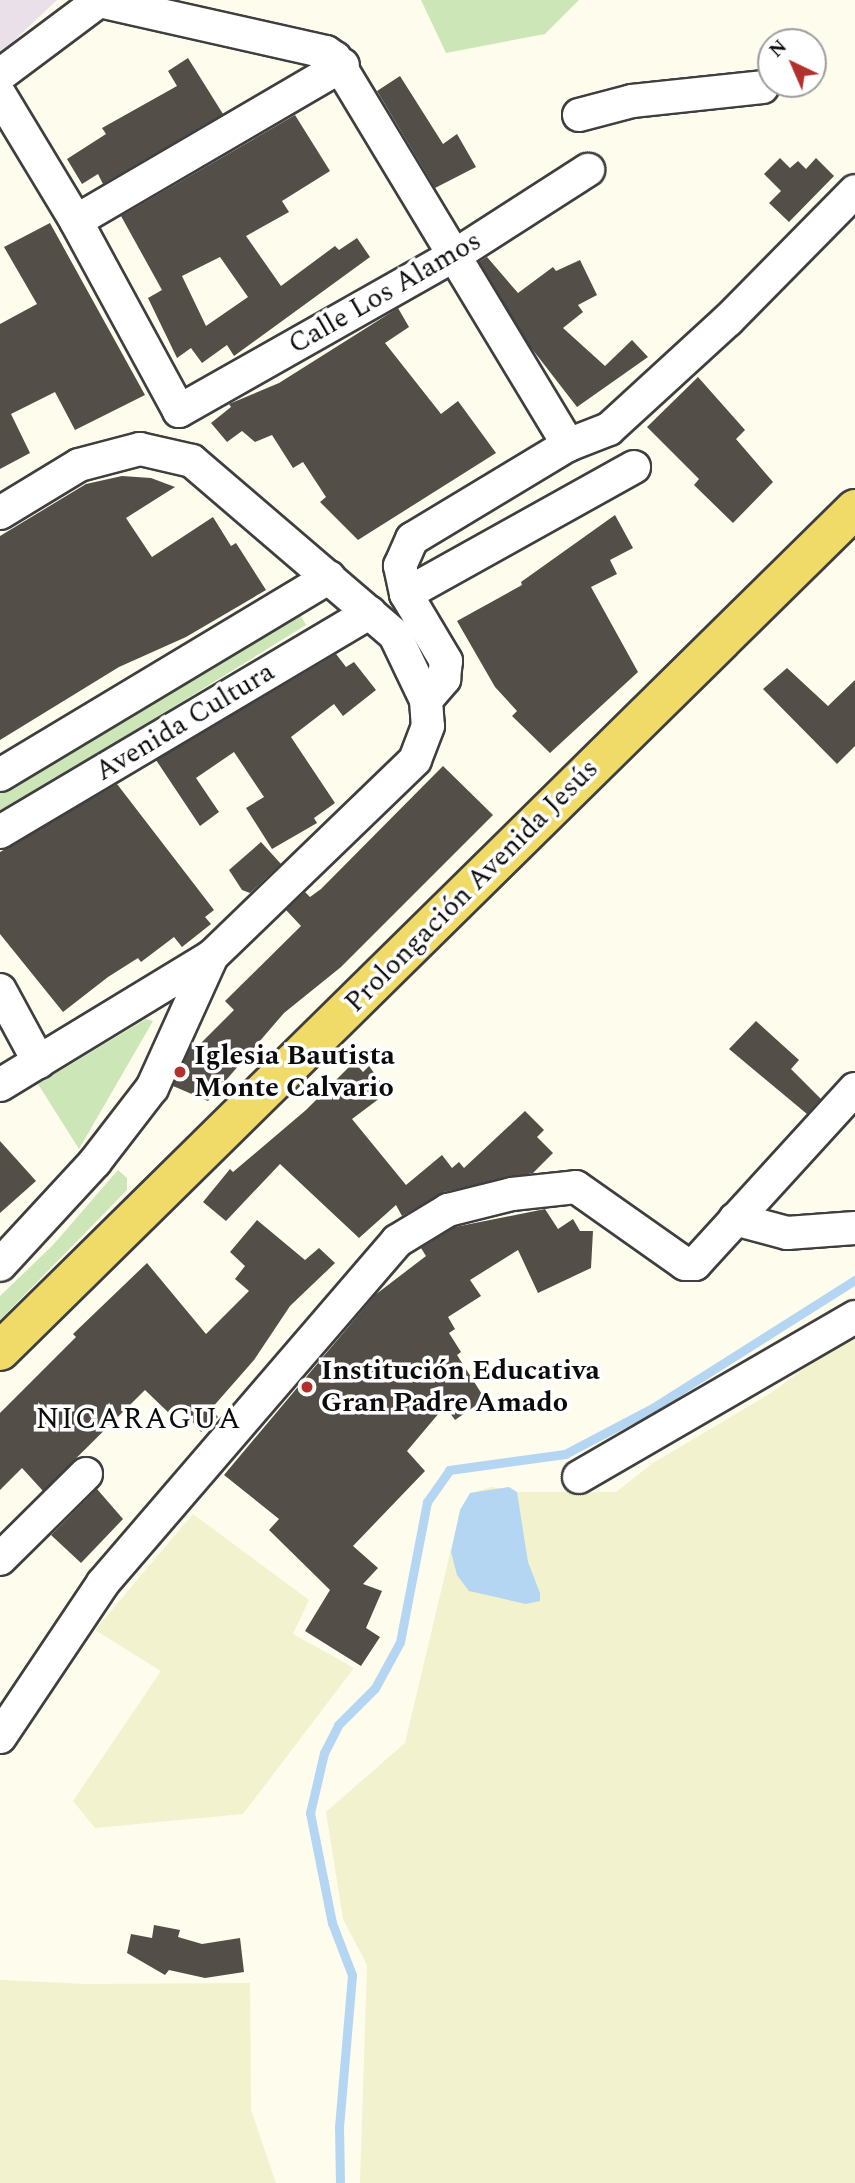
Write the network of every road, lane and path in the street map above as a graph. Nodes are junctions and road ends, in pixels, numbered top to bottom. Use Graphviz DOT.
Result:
graph roads {
  1 [pos="343,65"];
  2 [pos="0,75"];
  3 [pos="757,87"];
  4 [pos="0,96"];
  5 [pos="579,115"];
  6 [pos="588,170"];
  7 [pos="855,191"];
  8 [pos="76,221"];
  9 [pos="457,254"];
  10 [pos="568,445"];
  11 [pos="634,467"];
  12 [pos="855,509"];
  13 [pos="0,513"];
  14 [pos="329,577"];
  15 [pos="406,594"];
  16 [pos="370,612"];
  17 [pos="426,700"];
  18 [pos="0,775"];
  19 [pos="0,832"];
  20 [pos="212,956"];
  21 [pos="0,990"];
  22 [pos="39,1062"];
  23 [pos="0,1085"];
  24 [pos="855,1089"];
  25 [pos="735,1219"];
  26 [pos="855,1228"];
  27 [pos="0,1265"];
  28 [pos="855,1317"];
  29 [pos="0,1351"];
  30 [pos="86,1474"];
  31 [pos="579,1477"];
  32 [pos="0,1559"];
  33 [pos="0,1737"];
  1 -- 2 [label="street"];
  1 -- 8 [label="street"];
  1 -- 9 [label="street"];
  3 -- 5 [label="street"];
  4 -- 8 [label="street"];
  6 -- 9 [label="street, Calle Los Alamos"];
  7 -- 10 [label="street"];
  8 -- 9 [label="street, Calle Los Alamos"];
  9 -- 10 [label="street"];
  10 -- 15 [label="street"];
  11 -- 15 [label="street"];
  12 -- 29 [label="main road, Prolongación Avenida Jesús"];
  13 -- 14 [label="street"];
  14 -- 16 [label="street"];
  14 -- 18 [label="street, Avenida Cultura"];
  15 -- 17 [label="street"];
  16 -- 17 [label="street"];
  16 -- 19 [label="street, Avenida Cultura"];
  17 -- 20 [label="street"];
  20 -- 22 [label="street"];
  20 -- 27 [label="street"];
  21 -- 22 [label="street"];
  22 -- 23 [label="street"];
  24 -- 25 [label="street"];
  25 -- 26 [label="street"];
  25 -- 33 [label="street"];
  28 -- 31 [label="street"];
  30 -- 32 [label="street"];
}
